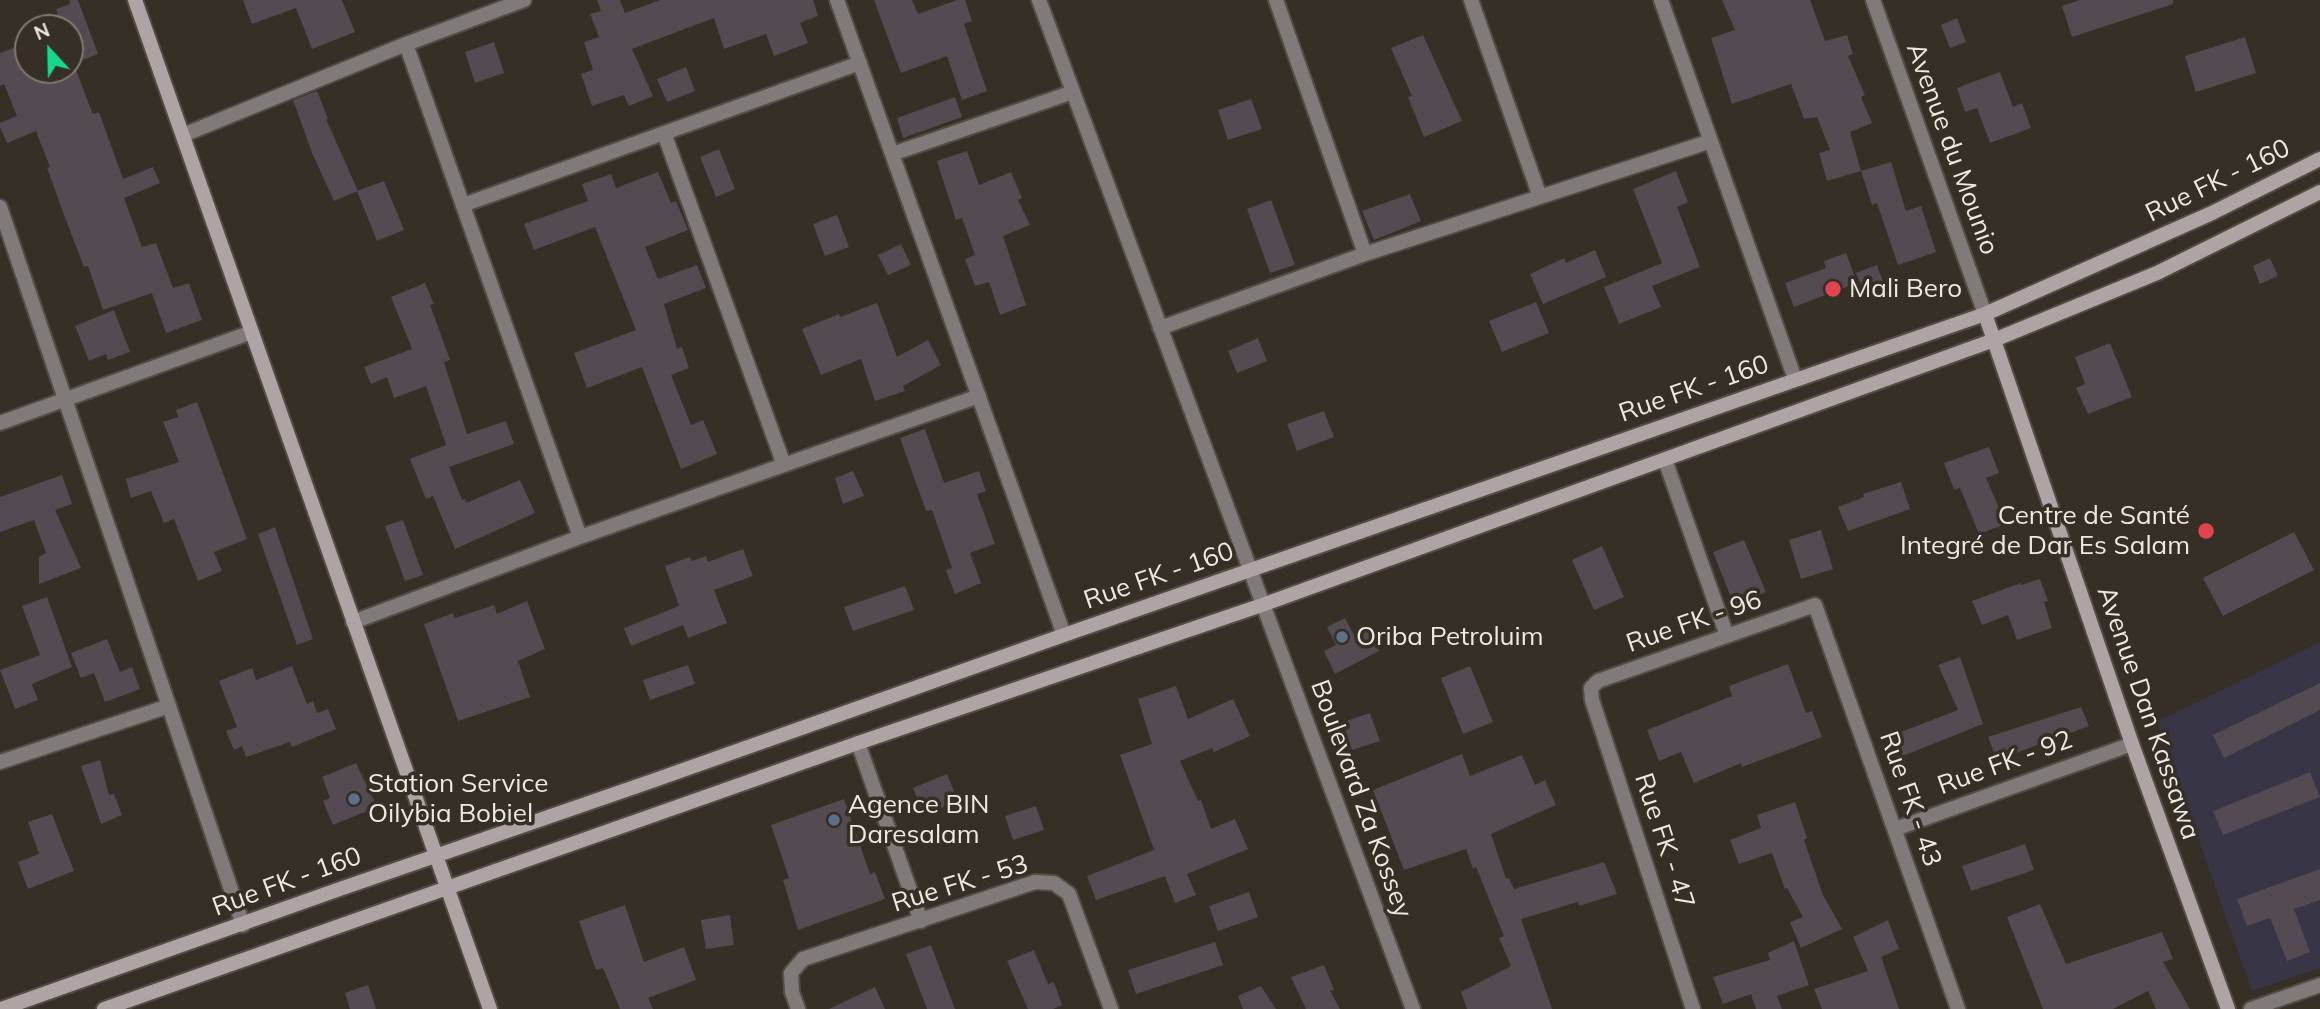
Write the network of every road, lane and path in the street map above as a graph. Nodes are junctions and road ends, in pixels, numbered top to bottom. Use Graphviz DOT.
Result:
graph roads {
  1 [pos="135,0"];
  2 [pos="524,0"];
  3 [pos="837,0"];
  4 [pos="1039,0"];
  5 [pos="1276,0"];
  6 [pos="1471,0"];
  7 [pos="1661,0"];
  8 [pos="1873,0"];
  9 [pos="406,44"];
  10 [pos="860,63"];
  11 [pos="1073,92"];
  12 [pos="664,133"];
  13 [pos="183,135"];
  14 [pos="1711,141"];
  15 [pos="892,154"];
  16 [pos="2320,159"];
  17 [pos="2320,192"];
  18 [pos="1540,197"];
  19 [pos="463,205"];
  20 [pos="1,213"];
  21 [pos="1365,254"];
  22 [pos="1984,314"];
  23 [pos="1160,328"];
  24 [pos="252,332"];
  25 [pos="1994,340"];
  26 [pos="1795,379"];
  27 [pos="979,396"];
  28 [pos="65,399"];
  29 [pos="0,423"];
  30 [pos="1665,460"];
  31 [pos="784,465"];
  32 [pos="580,537"];
  33 [pos="1249,570"];
  34 [pos="1262,605"];
  35 [pos="1815,605"];
  36 [pos="354,622"];
  37 [pos="1064,635"];
  38 [pos="1727,636"];
  39 [pos="1591,688"];
  40 [pos="169,706"];
  41 [pos="858,743"];
  42 [pos="2132,744"];
  43 [pos="0,761"];
  44 [pos="1895,829"];
  45 [pos="436,856"];
  46 [pos="447,889"];
  47 [pos="920,921"];
  48 [pos="243,925"];
  49 [pos="2320,985"];
  50 [pos="1,1009"];
  51 [pos="104,1009"];
  52 [pos="490,1009"];
  53 [pos="798,1009"];
  54 [pos="1111,1009"];
  55 [pos="1413,1009"];
  56 [pos="1693,1009"];
  57 [pos="1958,1009"];
  58 [pos="2228,1009"];
  59 [pos="2251,1009"];
  1 -- 13 [label="main road"];
  2 -- 9 [label="street"];
  3 -- 10 [label="street"];
  4 -- 11 [label="street, Boulevard Za Kossey"];
  5 -- 21 [label="street"];
  6 -- 18 [label="street"];
  7 -- 14 [label="street"];
  8 -- 22 [label="street, Avenue du Mounio"];
  9 -- 13 [label="street"];
  9 -- 19 [label="street"];
  10 -- 12 [label="street"];
  10 -- 15 [label="street"];
  11 -- 15 [label="street"];
  11 -- 23 [label="street, Boulevard Za Kossey"];
  12 -- 19 [label="street"];
  12 -- 31 [label="street"];
  13 -- 24 [label="main road"];
  14 -- 18 [label="street"];
  14 -- 26 [label="street"];
  15 -- 27 [label="street"];
  16 -- 22 [label="main road, Rue FK - 160"];
  17 -- 25 [label="main road, Rue FK - 160"];
  18 -- 21 [label="street"];
  19 -- 32 [label="street"];
  20 -- 28 [label="street"];
  21 -- 23 [label="street"];
  22 -- 25 [label="main road, Avenue Dan Kassawa"];
  22 -- 26 [label="main road, Rue FK - 160"];
  23 -- 33 [label="street, Boulevard Za Kossey"];
  24 -- 28 [label="street"];
  24 -- 36 [label="main road"];
  25 -- 30 [label="main road, Rue FK - 160"];
  25 -- 42 [label="main road, Avenue Dan Kassawa"];
  26 -- 33 [label="main road, Rue FK - 160"];
  27 -- 31 [label="street"];
  27 -- 37 [label="street"];
  28 -- 29 [label="street"];
  28 -- 40 [label="street"];
  30 -- 34 [label="main road, Rue FK - 160"];
  30 -- 38 [label="street"];
  31 -- 32 [label="street"];
  32 -- 36 [label="street"];
  33 -- 34 [label="street, Boulevard Za Kossey"];
  33 -- 37 [label="main road, Rue FK - 160"];
  34 -- 41 [label="main road, Rue FK - 160"];
  34 -- 55 [label="street, Boulevard Za Kossey"];
  35 -- 38 [label="street, Rue FK - 96"];
  35 -- 44 [label="street, Rue FK - 43"];
  36 -- 45 [label="main road"];
  37 -- 45 [label="main road, Rue FK - 160"];
  38 -- 39 [label="street, Rue FK - 96"];
  39 -- 56 [label="street, Rue FK - 47"];
  40 -- 43 [label="street"];
  40 -- 48 [label="street"];
  41 -- 46 [label="main road, Rue FK - 160"];
  41 -- 47 [label="street"];
  42 -- 44 [label="street, Rue FK - 92"];
  42 -- 58 [label="main road, Avenue Dan Kassawa"];
  44 -- 57 [label="street, Rue FK - 43"];
  45 -- 46 [label="main road"];
  45 -- 48 [label="main road, Rue FK - 160"];
  46 -- 51 [label="main road, Rue FK - 160"];
  46 -- 52 [label="main road"];
  47 -- 53 [label="street, Rue FK - 53"];
  47 -- 54 [label="street, Rue FK - 53"];
  48 -- 50 [label="main road, Rue FK - 160"];
  49 -- 59 [label="street"];
}
